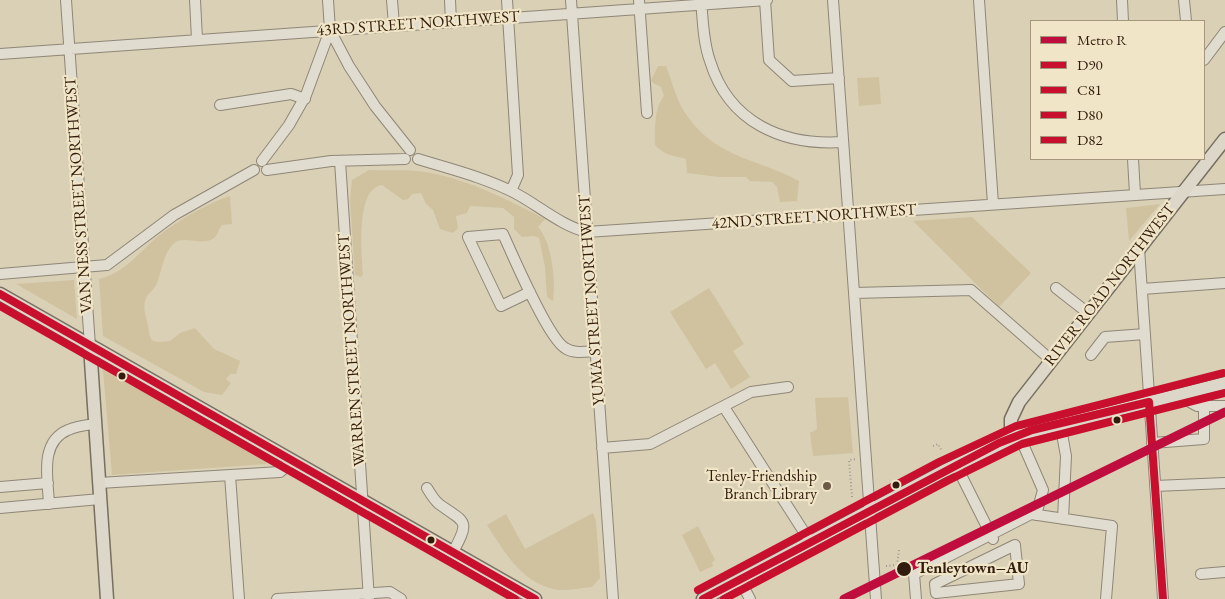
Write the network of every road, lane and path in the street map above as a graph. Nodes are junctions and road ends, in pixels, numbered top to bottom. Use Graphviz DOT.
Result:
graph roads {
  1 [pos="66,0"];
  2 [pos="194,0"];
  3 [pos="328,0"];
  4 [pos="392,0"];
  5 [pos="450,0"];
  6 [pos="507,0"];
  7 [pos="571,0"];
  8 [pos="765,0"];
  9 [pos="833,0"];
  10 [pos="979,0"];
  11 [pos="1122,0"];
  12 [pos="1184,0"];
  13 [pos="702,2"];
  14 [pos="640,4"];
  15 [pos="572,14"];
  16 [pos="508,18"];
  17 [pos="1123,20"];
  18 [pos="1186,20"];
  19 [pos="451,22"];
  20 [pos="394,25"];
  21 [pos="330,30"];
  22 [pos="1225,32"];
  23 [pos="197,39"];
  24 [pos="69,48"];
  25 [pos="0,54"];
  26 [pos="1205,59"];
  27 [pos="839,78"];
  28 [pos="304,99"];
  29 [pos="220,106"];
  30 [pos="647,113"];
  31 [pos="1225,139"];
  32 [pos="843,142"];
  33 [pos="407,155"];
  34 [pos="1133,160"];
  35 [pos="340,161"];
  36 [pos="265,165"];
  37 [pos="1225,188"];
  38 [pos="511,191"];
  39 [pos="1184,191"];
  40 [pos="1135,194"];
  41 [pos="993,204"];
  42 [pos="848,214"];
  43 [pos="587,232"];
  44 [pos="1139,248"];
  45 [pos="84,268"];
  46 [pos="0,274"];
  47 [pos="1225,283"];
  48 [pos="1056,288"];
  49 [pos="1142,288"];
  50 [pos="530,292"];
  51 [pos="854,293"];
  52 [pos="0,294"];
  53 [pos="1088,313"];
  54 [pos="1145,334"];
  55 [pos="90,346"];
  56 [pos="595,351"];
  57 [pos="1091,355"];
  58 [pos="1051,360"];
  59 [pos="1225,383"];
  60 [pos="788,387"];
  61 [pos="1179,396"];
  62 [pos="1149,402"];
  63 [pos="1225,406"];
  64 [pos="724,407"];
  65 [pos="1204,407"];
  66 [pos="1060,423"];
  67 [pos="95,424"];
  68 [pos="1015,436"];
  69 [pos="1152,443"];
  70 [pos="933,446"];
  71 [pos="602,448"];
  72 [pos="942,451"];
  73 [pos="856,459"];
  74 [pos="292,461"];
  75 [pos="956,465"];
  76 [pos="230,475"];
  77 [pos="48,483"];
  78 [pos="99,483"];
  79 [pos="1225,483"];
  80 [pos="1155,486"];
  81 [pos="0,487"];
  82 [pos="427,488"];
  83 [pos="852,497"];
  84 [pos="100,499"];
  85 [pos="363,501"];
  86 [pos="49,504"];
  87 [pos="0,508"];
  88 [pos="870,512"];
  89 [pos="1036,515"];
  90 [pos="1062,519"];
  91 [pos="992,537"];
  92 [pos="811,543"];
  93 [pos="899,550"];
  94 [pos="453,552"];
  95 [pos="905,560"];
  96 [pos="897,565"];
  97 [pos="886,566"];
  98 [pos="1225,572"];
  99 [pos="1201,574"];
  100 [pos="914,575"];
  101 [pos="740,580"];
  102 [pos="980,588"];
  103 [pos="369,596"];
  104 [pos="107,599"];
  105 [pos="239,599"];
  106 [pos="277,599"];
  107 [pos="401,599"];
  108 [pos="534,599"];
  109 [pos="613,599"];
  110 [pos="703,599"];
  111 [pos="750,599"];
  112 [pos="876,599"];
  113 [pos="916,599"];
  114 [pos="981,599"];
  115 [pos="1106,599"];
  116 [pos="1163,599"];
  1 -- 24 [label="street, VAN NESS STREET NORTHWEST"];
  2 -- 23 [label="street"];
  3 -- 21 [label="street"];
  4 -- 20 [label="street"];
  5 -- 19 [label="street"];
  6 -- 16 [label="street"];
  7 -- 15 [label="street, YUMA STREET NORTHWEST"];
  8 -- 13 [label="street, 43RD STREET NORTHWEST"];
  8 -- 27 [label="street"];
  9 -- 27 [label="street"];
  10 -- 41 [label="street"];
  11 -- 17 [label="street"];
  12 -- 18 [label="street"];
  13 -- 14 [label="street, 43RD STREET NORTHWEST"];
  13 -- 32 [label="street"];
  14 -- 15 [label="street, 43RD STREET NORTHWEST"];
  14 -- 30 [label="street"];
  15 -- 16 [label="street, 43RD STREET NORTHWEST"];
  15 -- 43 [label="street, YUMA STREET NORTHWEST"];
  16 -- 19 [label="street, 43RD STREET NORTHWEST"];
  16 -- 38 [label="street"];
  19 -- 20 [label="street, 43RD STREET NORTHWEST"];
  20 -- 21 [label="street, 43RD STREET NORTHWEST"];
  21 -- 23 [label="street, 43RD STREET NORTHWEST"];
  21 -- 28 [label="street"];
  21 -- 33 [label="street"];
  22 -- 26 [label="street"];
  23 -- 24 [label="street, 43RD STREET NORTHWEST"];
  24 -- 25 [label="street, 43RD STREET NORTHWEST"];
  24 -- 45 [label="street, VAN NESS STREET NORTHWEST"];
  27 -- 32 [label="street"];
  28 -- 29 [label="street"];
  28 -- 36 [label="street"];
  31 -- 39 [label="main road, RIVER ROAD NORTHWEST"];
  32 -- 42 [label="street"];
  33 -- 35 [label="street"];
  33 -- 38 [label="street, 42ND STREET NORTHWEST"];
  34 -- 40 [label="street"];
  35 -- 36 [label="street"];
  35 -- 85 [label="street, WARREN STREET NORTHWEST"];
  36 -- 45 [label="street"];
  37 -- 39 [label="street, 42ND STREET NORTHWEST"];
  38 -- 43 [label="street, 42ND STREET NORTHWEST"];
  39 -- 40 [label="street, 42ND STREET NORTHWEST"];
  39 -- 44 [label="main road, RIVER ROAD NORTHWEST"];
  40 -- 41 [label="street, 42ND STREET NORTHWEST"];
  41 -- 42 [label="street, 42ND STREET NORTHWEST"];
  42 -- 43 [label="street, 42ND STREET NORTHWEST"];
  42 -- 51 [label="street"];
  43 -- 56 [label="street, YUMA STREET NORTHWEST"];
  44 -- 49 [label="street"];
  44 -- 53 [label="main road, RIVER ROAD NORTHWEST"];
  45 -- 46 [label="street"];
  45 -- 55 [label="street, VAN NESS STREET NORTHWEST"];
  47 -- 49 [label="street"];
  48 -- 53 [label="street"];
  49 -- 54 [label="street"];
  50 -- 50 [label="street"];
  50 -- 56 [label="street"];
  51 -- 58 [label="street"];
  51 -- 88 [label="street"];
  52 -- 55 [label="main road"];
  53 -- 58 [label="main road, RIVER ROAD NORTHWEST"];
  54 -- 57 [label="street"];
  54 -- 62 [label="street"];
  55 -- 67 [label="main road, VAN NESS STREET NORTHWEST"];
  55 -- 74 [label="main road"];
  56 -- 71 [label="street, YUMA STREET NORTHWEST"];
  58 -- 68 [label="main road, RIVER ROAD NORTHWEST"];
  59 -- 61 [label="main road"];
  60 -- 64 [label="street"];
  61 -- 62 [label="main road"];
  61 -- 65 [label="street"];
  62 -- 66 [label="main road"];
  62 -- 69 [label="street"];
  63 -- 65 [label="street"];
  64 -- 71 [label="street"];
  64 -- 92 [label="street"];
  65 -- 69 [label="street"];
  66 -- 68 [label="main road"];
  66 -- 90 [label="street"];
  67 -- 77 [label="street"];
  67 -- 78 [label="main road, VAN NESS STREET NORTHWEST"];
  68 -- 75 [label="main road"];
  68 -- 89 [label="street"];
  69 -- 80 [label="street"];
  70 -- 72 [label="path"];
  71 -- 109 [label="street, YUMA STREET NORTHWEST"];
  73 -- 83 [label="path"];
  74 -- 76 [label="street"];
  74 -- 85 [label="main road"];
  75 -- 88 [label="main road"];
  75 -- 91 [label="street"];
  76 -- 78 [label="street"];
  76 -- 105 [label="street"];
  77 -- 81 [label="street"];
  77 -- 86 [label="street"];
  78 -- 84 [label="main road, VAN NESS STREET NORTHWEST"];
  79 -- 80 [label="street"];
  80 -- 116 [label="street"];
  82 -- 94 [label="street"];
  84 -- 86 [label="street"];
  84 -- 104 [label="main road, VAN NESS STREET NORTHWEST"];
  85 -- 94 [label="main road"];
  85 -- 103 [label="street, WARREN STREET NORTHWEST"];
  86 -- 87 [label="street"];
  88 -- 92 [label="main road"];
  88 -- 112 [label="street"];
  89 -- 90 [label="street"];
  89 -- 91 [label="street"];
  90 -- 115 [label="street"];
  91 -- 100 [label="street"];
  92 -- 101 [label="main road"];
  93 -- 96 [label="path"];
  94 -- 108 [label="main road"];
  95 -- 96 [label="path"];
  96 -- 97 [label="path"];
  96 -- 100 [label="path"];
  98 -- 99 [label="street"];
  100 -- 113 [label="street"];
  101 -- 110 [label="main road"];
  101 -- 111 [label="street"];
  102 -- 102 [label="street"];
  102 -- 114 [label="street"];
  103 -- 106 [label="street"];
  103 -- 107 [label="street"];
}
